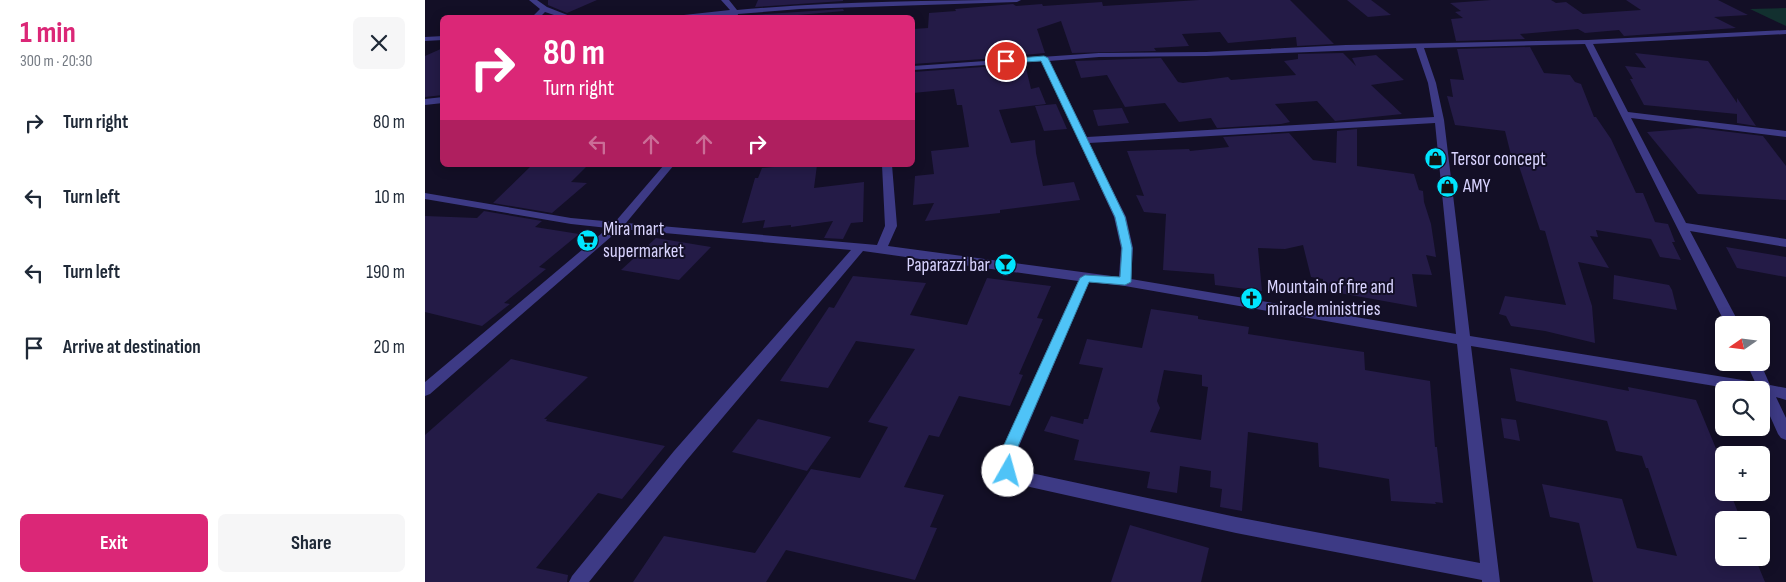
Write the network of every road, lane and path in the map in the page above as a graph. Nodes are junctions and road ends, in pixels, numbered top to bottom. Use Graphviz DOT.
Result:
graph roads {
  1 [pos="533,0"];
  2 [pos="725,0"];
  3 [pos="806,0"];
  4 [pos="1017,0"];
  5 [pos="800,7"];
  6 [pos="544,10"];
  7 [pos="538,15"];
  8 [pos="562,15"];
  9 [pos="734,15"];
  10 [pos="1786,32"];
  11 [pos="440,38"];
  12 [pos="425,40"];
  13 [pos="1588,42"];
  14 [pos="1419,45"];
  15 [pos="1044,58"];
  16 [pos="915,68"];
  17 [pos="440,100"];
  18 [pos="425,102"];
  19 [pos="1625,114"];
  20 [pos="1439,120"];
  21 [pos="1786,134"];
  22 [pos="1085,140"];
  23 [pos="667,167"];
  24 [pos="887,167"];
  25 [pos="425,196"];
  26 [pos="617,226"];
  27 [pos="1683,226"];
  28 [pos="1786,243"];
  29 [pos="859,248"];
  30 [pos="881,249"];
  31 [pos="1085,278"];
  32 [pos="1125,282"];
  33 [pos="1728,316"];
  34 [pos="1464,340"];
  35 [pos="1717,381"];
  36 [pos="425,390"];
  37 [pos="1770,390"];
  38 [pos="1786,394"];
  39 [pos="1770,398"];
  40 [pos="1786,434"];
  41 [pos="1490,577"];
  42 [pos="578,582"];
  1 -- 6 [label="street"];
  2 -- 9 [label="street"];
  3 -- 5 [label="street"];
  4 -- 5 [label="street"];
  5 -- 9 [label="street"];
  6 -- 7 [label="street"];
  6 -- 8 [label="street"];
  10 -- 13 [label="street"];
  11 -- 12 [label="street"];
  13 -- 14 [label="street"];
  13 -- 19 [label="street"];
  14 -- 15 [label="street"];
  14 -- 20 [label="street"];
  15 -- 16 [label="street"];
  15 -- 22 [label="street"];
  17 -- 18 [label="street"];
  19 -- 21 [label="street"];
  19 -- 27 [label="street"];
  20 -- 22 [label="street"];
  20 -- 34 [label="street"];
  22 -- 32 [label="street"];
  23 -- 26 [label="street"];
  24 -- 30 [label="street"];
  25 -- 26 [label="street"];
  26 -- 29 [label="street"];
  26 -- 36 [label="street"];
  27 -- 28 [label="street"];
  27 -- 33 [label="street"];
  29 -- 30 [label="street"];
  29 -- 42 [label="street"];
  30 -- 31 [label="street"];
  31 -- 32 [label="street"];
  31 -- 41 [label="street"];
  32 -- 34 [label="street"];
  34 -- 35 [label="street"];
  34 -- 41 [label="street"];
  37 -- 38 [label="street"];
  39 -- 40 [label="street"];
}
